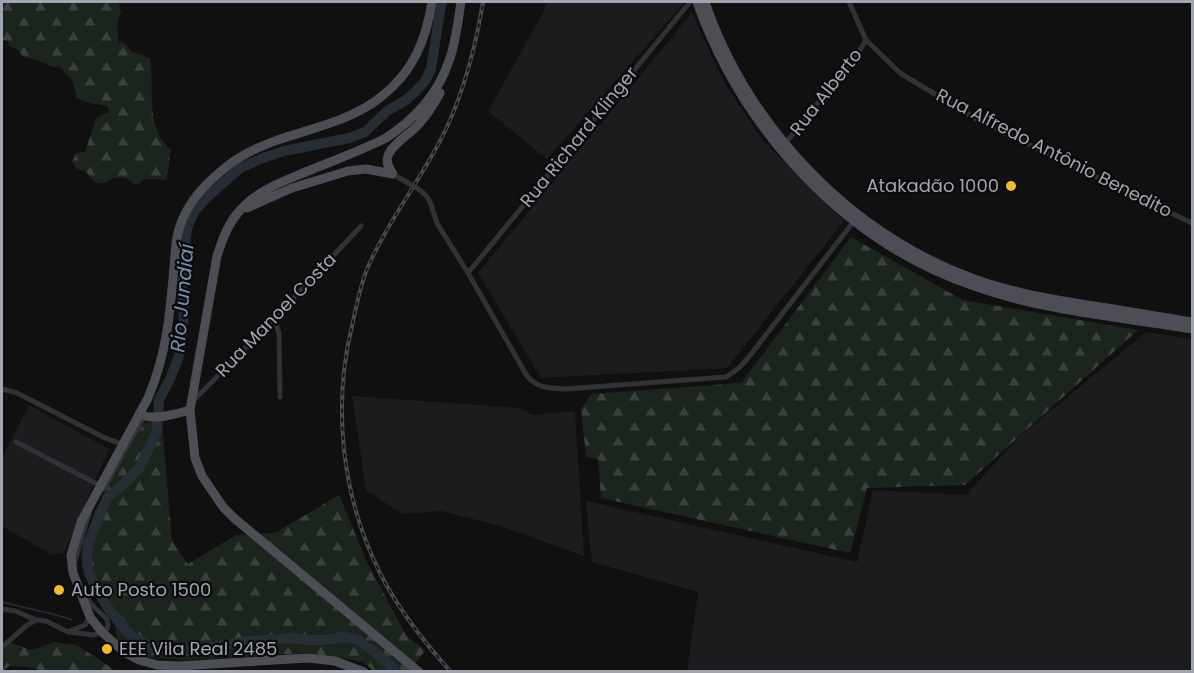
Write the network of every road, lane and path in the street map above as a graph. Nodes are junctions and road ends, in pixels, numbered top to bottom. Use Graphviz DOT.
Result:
graph roads {
  1 [pos="432,2"];
  2 [pos="460,2"];
  3 [pos="690,2"];
  4 [pos="697,2"];
  5 [pos="705,2"];
  6 [pos="849,2"];
  7 [pos="866,40"];
  8 [pos="449,62"];
  9 [pos="785,144"];
  10 [pos="396,176"];
  11 [pos="238,212"];
  12 [pos="854,221"];
  13 [pos="1192,223"];
  14 [pos="361,226"];
  15 [pos="468,273"];
  16 [pos="274,319"];
  17 [pos="1192,322"];
  18 [pos="1192,329"];
  19 [pos="2,389"];
  20 [pos="280,397"];
  21 [pos="190,407"];
  22 [pos="144,416"];
  23 [pos="16,442"];
  24 [pos="125,445"];
  25 [pos="103,487"];
  26 [pos="2,609"];
  27 [pos="36,620"];
  28 [pos="87,621"];
  29 [pos="68,632"];
  30 [pos="97,633"];
  31 [pos="2,647"];
  32 [pos="364,672"];
  33 [pos="419,672"];
  1 -- 22 [label="main road"];
  2 -- 8 [label="main road"];
  3 -- 15 [label="street, Rua Richard Klinger"];
  4 -- 12 [label="main road"];
  5 -- 9 [label="main road"];
  6 -- 7 [label="street, Rua Alfredo Antônio Benedito"];
  7 -- 9 [label="street, Rua Alberto"];
  7 -- 13 [label="street, Rua Alfredo Antônio Benedito"];
  8 -- 10 [label="main road"];
  8 -- 11 [label="main road"];
  9 -- 17 [label="main road"];
  10 -- 11 [label="main road"];
  10 -- 15 [label="street, bridge"];
  11 -- 21 [label="main road"];
  12 -- 15 [label="street"];
  12 -- 18 [label="main road"];
  14 -- 16 [label="street, Rua Manoel Costa"];
  16 -- 20 [label="street"];
  16 -- 21 [label="street, Rua Manoel Costa"];
  19 -- 24 [label="street"];
  21 -- 22 [label="main road"];
  21 -- 33 [label="main road"];
  22 -- 24 [label="main road"];
  23 -- 25 [label="street"];
  24 -- 25 [label="main road"];
  25 -- 28 [label="main road"];
  25 -- 30 [label="street"];
  26 -- 27 [label="street"];
  27 -- 29 [label="street"];
  27 -- 31 [label="street"];
  28 -- 29 [label="street"];
  28 -- 30 [label="main road"];
  29 -- 30 [label="street"];
  30 -- 32 [label="main road"];
}
